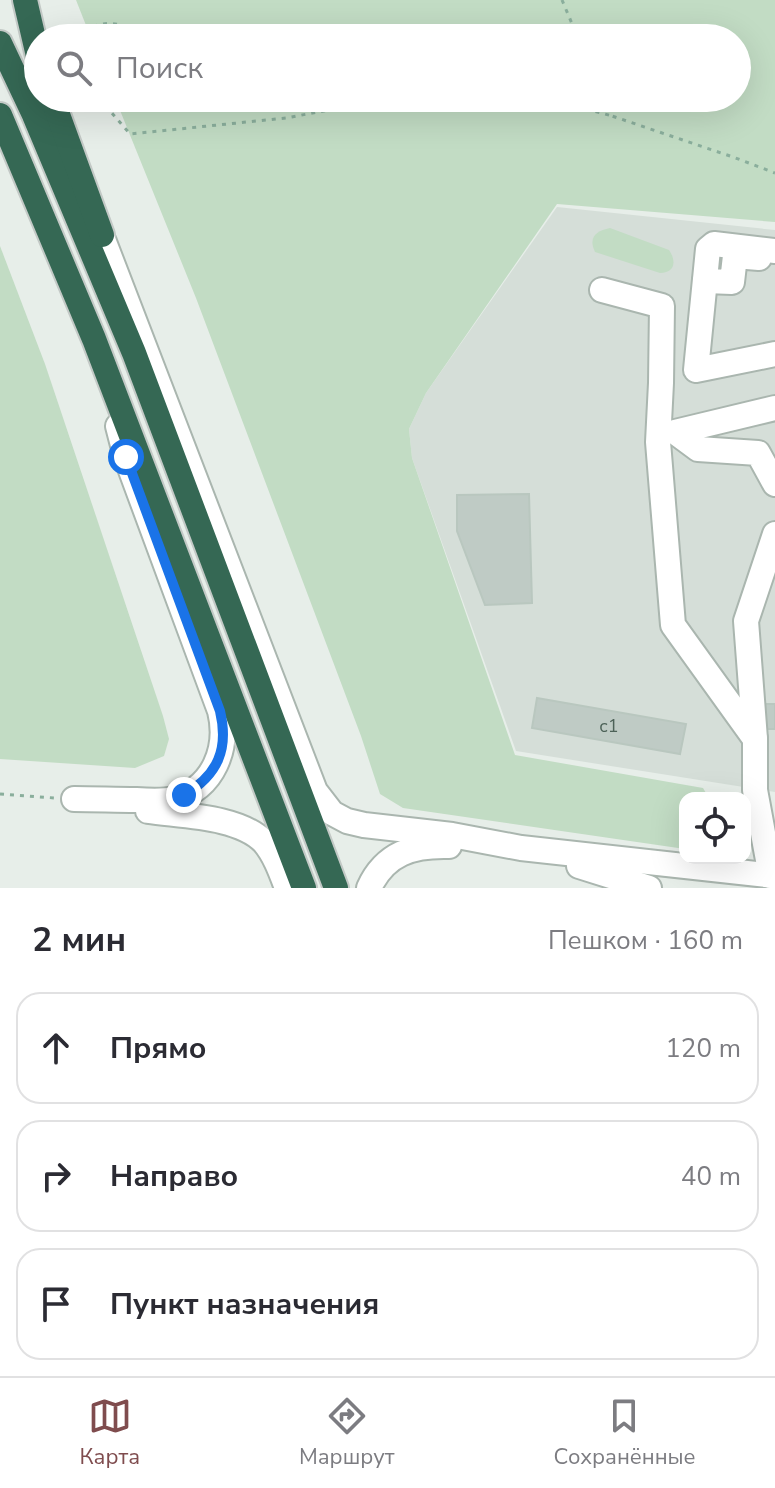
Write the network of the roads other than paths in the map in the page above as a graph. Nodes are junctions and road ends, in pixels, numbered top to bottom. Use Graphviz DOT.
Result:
graph roads {
  1 [pos="25,0"];
  2 [pos="31,24"];
  3 [pos="0,43"];
  4 [pos="24,96"];
  5 [pos="31,112"];
  6 [pos="57,112"];
  7 [pos="0,115"];
  8 [pos="104,242"];
  9 [pos="775,251"];
  10 [pos="775,259"];
  11 [pos="705,281"];
  12 [pos="602,290"];
  13 [pos="94,339"];
  14 [pos="134,353"];
  15 [pos="775,354"];
  16 [pos="775,408"];
  17 [pos="666,437"];
  18 [pos="171,453"];
  19 [pos="775,484"];
  20 [pos="775,534"];
  21 [pos="218,536"];
  22 [pos="755,739"];
  23 [pos="521,848"];
  24 [pos="773,876"];
  25 [pos="287,888"];
  26 [pos="304,888"];
  27 [pos="336,888"];
  28 [pos="369,888"];
  29 [pos="649,888"];
  1 -- 2 [label="highway"];
  3 -- 4 [label="highway"];
  5 -- 14 [label="highway"];
  6 -- 8 [label="highway"];
  7 -- 13 [label="highway"];
  8 -- 14 [label="highway"];
  8 -- 21 [label="street"];
  9 -- 11 [label="street"];
  10 -- 11 [label="street"];
  11 -- 15 [label="street"];
  12 -- 17 [label="street"];
  13 -- 25 [label="street"];
  13 -- 26 [label="highway"];
  14 -- 18 [label="highway"];
  16 -- 17 [label="street"];
  17 -- 19 [label="street"];
  17 -- 22 [label="street"];
  18 -- 21 [label="street"];
  18 -- 27 [label="highway"];
  20 -- 22 [label="street"];
  21 -- 23 [label="street"];
  22 -- 24 [label="street"];
  23 -- 24 [label="street"];
  23 -- 28 [label="street"];
  23 -- 29 [label="street"];
}
